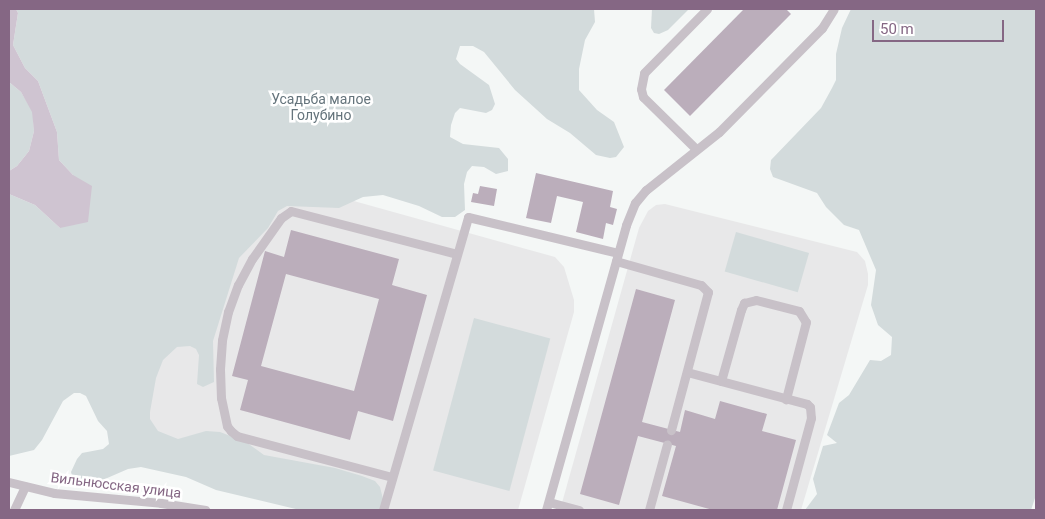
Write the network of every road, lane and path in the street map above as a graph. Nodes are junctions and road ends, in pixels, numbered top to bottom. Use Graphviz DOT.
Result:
graph roads {
  1 [pos="707,9"];
  2 [pos="834,9"];
  3 [pos="696,149"];
  4 [pos="457,254"];
  5 [pos="617,257"];
  6 [pos="687,372"];
  7 [pos="721,381"];
  8 [pos="786,398"];
  9 [pos="671,430"];
  10 [pos="667,444"];
  11 [pos="392,477"];
  12 [pos="9,482"];
  13 [pos="25,486"];
  14 [pos="9,504"];
  15 [pos="547,506"];
  16 [pos="160,507"];
  17 [pos="14,510"];
  18 [pos="205,510"];
  19 [pos="383,510"];
  20 [pos="579,510"];
  21 [pos="649,510"];
  22 [pos="786,510"];
  1 -- 3 [label="lane"];
  2 -- 3 [label="lane"];
  3 -- 5 [label="lane"];
  4 -- 5 [label="lane"];
  4 -- 11 [label="lane"];
  4 -- 11 [label="lane"];
  5 -- 6 [label="lane"];
  5 -- 15 [label="lane"];
  6 -- 7 [label="lane"];
  6 -- 9 [label="lane"];
  7 -- 8 [label="lane"];
  7 -- 8 [label="lane"];
  8 -- 22 [label="lane"];
  10 -- 21 [label="lane"];
  11 -- 19 [label="lane"];
  12 -- 13 [label="lane, Вильнюсская улица"];
  13 -- 14 [label="lane"];
  13 -- 16 [label="lane, Вильнюсская улица"];
  13 -- 17 [label="lane"];
  15 -- 20 [label="lane"];
  16 -- 18 [label="lane, Вильнюсская улица"];
}
